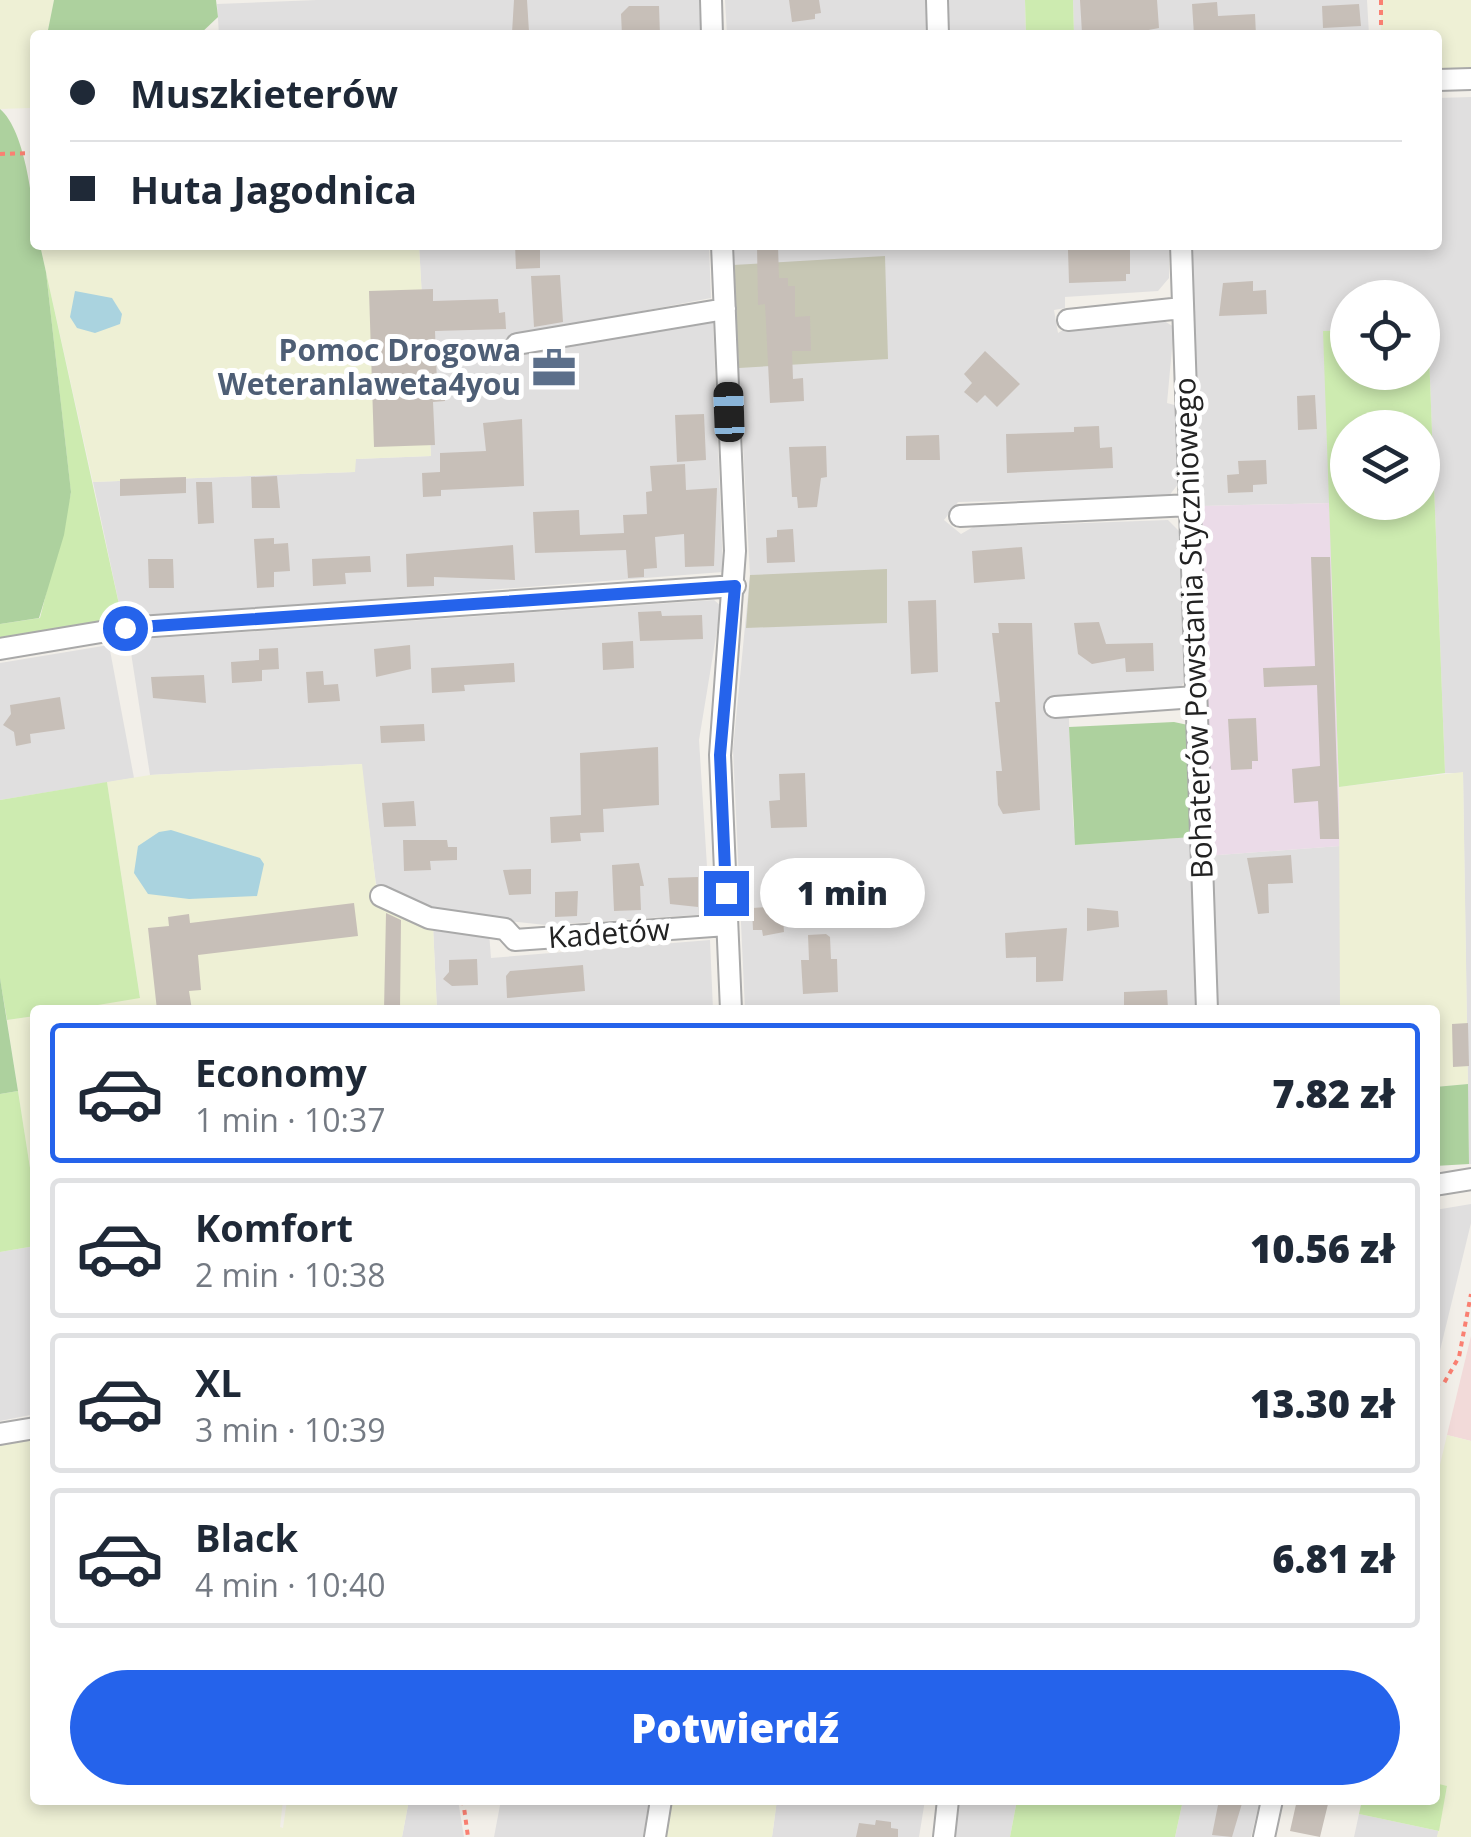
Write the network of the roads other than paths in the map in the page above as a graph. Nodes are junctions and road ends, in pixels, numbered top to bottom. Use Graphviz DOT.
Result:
graph roads {
  1 [pos="711,0"];
  2 [pos="937,0"];
  3 [pos="712,30"];
  4 [pos="938,30"];
  5 [pos="1471,79"];
  6 [pos="1442,80"];
  7 [pos="722,250"];
  8 [pos="1181,250"];
  9 [pos="1182,308"];
  10 [pos="725,309"];
  11 [pos="1068,320"];
  12 [pos="517,344"];
  13 [pos="1190,505"];
  14 [pos="960,516"];
  15 [pos="735,586"];
  16 [pos="0,650"];
  17 [pos="1195,697"];
  18 [pos="1055,707"];
  19 [pos="382,896"];
  20 [pos="727,925"];
  21 [pos="731,1005"];
  22 [pos="1207,1005"];
  23 [pos="1471,1179"];
  24 [pos="1440,1184"];
  25 [pos="30,1429"];
  26 [pos="0,1434"];
  27 [pos="660,1805"];
  28 [pos="947,1805"];
  29 [pos="1271,1805"];
  30 [pos="655,1837"];
  31 [pos="944,1837"];
  32 [pos="1264,1837"];
  1 -- 3 [label="street"];
  2 -- 4 [label="street"];
  5 -- 6 [label="street"];
  7 -- 10 [label="street"];
  8 -- 9 [label="street, Bohaterów Powstania Styczniowego"];
  9 -- 11 [label="street"];
  9 -- 13 [label="street, Bohaterów Powstania Styczniowego"];
  10 -- 12 [label="street"];
  10 -- 15 [label="street"];
  13 -- 14 [label="street"];
  13 -- 17 [label="street, Bohaterów Powstania Styczniowego"];
  15 -- 16 [label="street"];
  15 -- 20 [label="street"];
  17 -- 18 [label="street"];
  17 -- 22 [label="street, Bohaterów Powstania Styczniowego"];
  19 -- 20 [label="street, Kadetów"];
  20 -- 21 [label="street"];
  23 -- 24 [label="street"];
  25 -- 26 [label="street"];
  27 -- 30 [label="street"];
  28 -- 31 [label="street"];
  29 -- 32 [label="street"];
}
